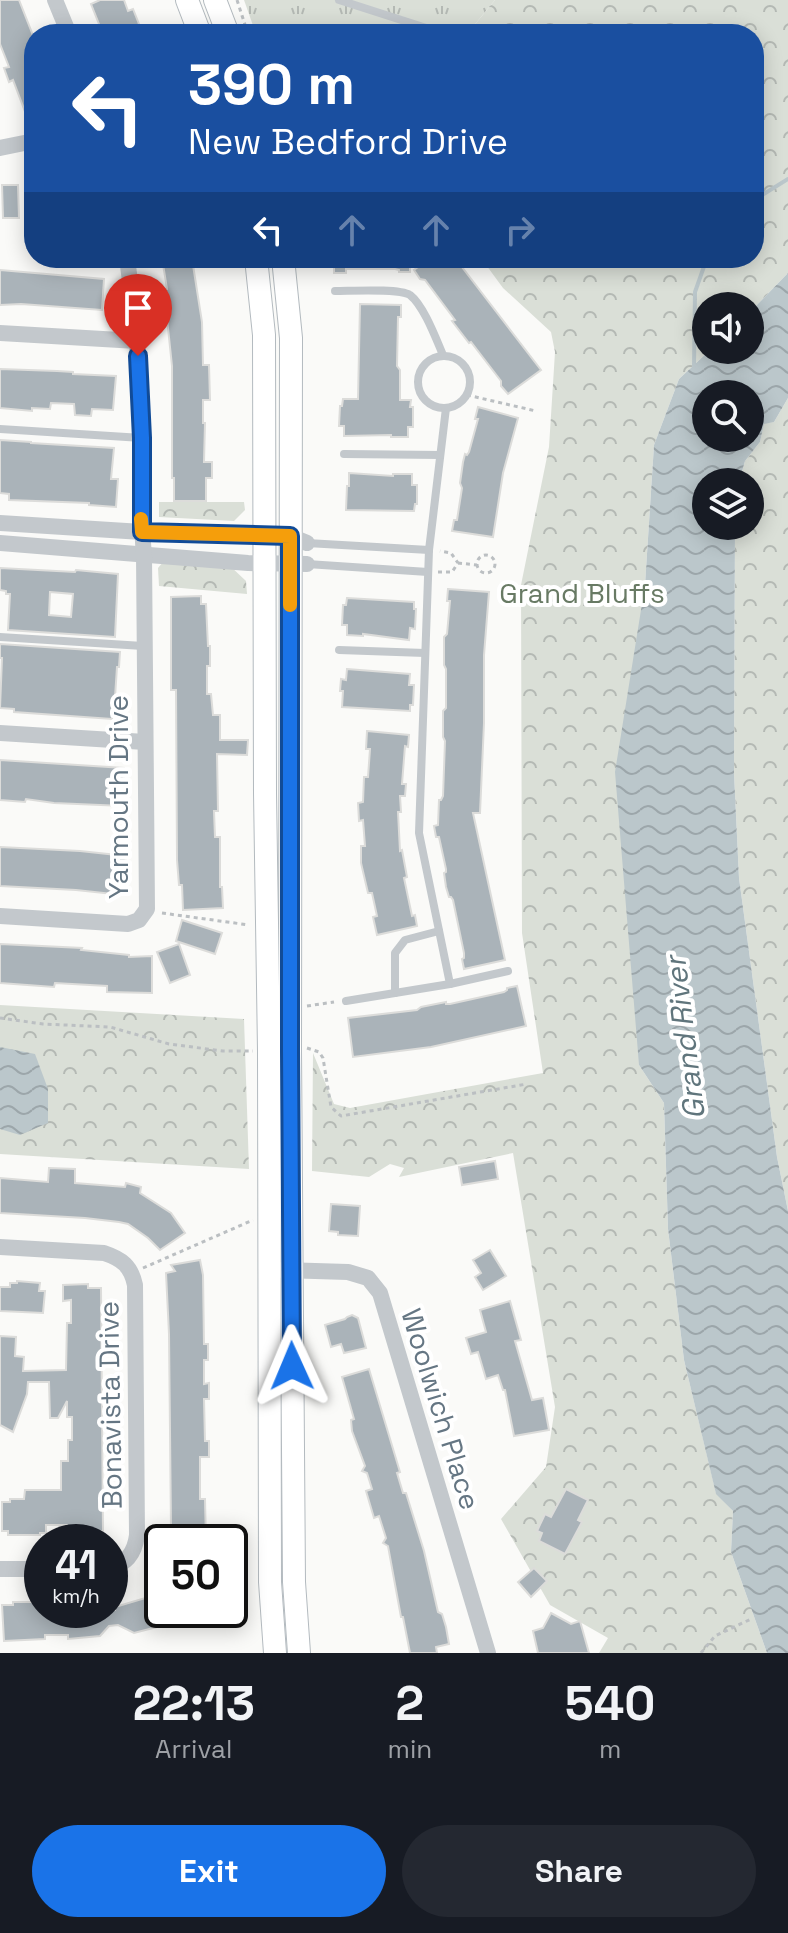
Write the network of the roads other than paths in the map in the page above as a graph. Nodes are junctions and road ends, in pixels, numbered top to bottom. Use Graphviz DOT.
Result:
graph roads {
  1 [pos="55,0"];
  2 [pos="187,0"];
  3 [pos="215,0"];
  4 [pos="339,0"];
  5 [pos="65,24"];
  6 [pos="196,24"];
  7 [pos="224,24"];
  8 [pos="414,24"];
  9 [pos="24,143"];
  10 [pos="0,148"];
  11 [pos="128,268"];
  12 [pos="257,268"];
  13 [pos="284,268"];
  14 [pos="335,291"];
  15 [pos="0,333"];
  16 [pos="137,341"];
  17 [pos="443,355"];
  18 [pos="446,408"];
  19 [pos="0,429"];
  20 [pos="142,438"];
  21 [pos="344,454"];
  22 [pos="440,455"];
  23 [pos="0,523"];
  24 [pos="142,532"];
  25 [pos="264,534"];
  26 [pos="299,539"];
  27 [pos="0,543"];
  28 [pos="429,550"];
  29 [pos="144,555"];
  30 [pos="265,564"];
  31 [pos="299,564"];
  32 [pos="428,572"];
  33 [pos="0,637"];
  34 [pos="143,646"];
  35 [pos="339,650"];
  36 [pos="425,653"];
  37 [pos="0,733"];
  38 [pos="145,742"];
  39 [pos="0,916"];
  40 [pos="439,931"];
  41 [pos="508,971"];
  42 [pos="450,984"];
  43 [pos="395,993"];
  44 [pos="346,1001"];
  45 [pos="0,1247"];
  46 [pos="281,1270"];
  47 [pos="128,1559"];
  48 [pos="0,1569"];
  49 [pos="24,1569"];
  50 [pos="275,1653"];
  51 [pos="299,1653"];
  52 [pos="488,1653"];
  1 -- 5 [label="street"];
  2 -- 6 [label="main road"];
  3 -- 7 [label="main road"];
  4 -- 8 [label="lane"];
  9 -- 10 [label="street"];
  11 -- 16 [label="street, Yarmouth Drive"];
  12 -- 25 [label="main road"];
  13 -- 26 [label="main road"];
  14 -- 17 [label="lane"];
  15 -- 16 [label="street"];
  16 -- 20 [label="street, Yarmouth Drive"];
  17 -- 18 [label="lane"];
  17 -- 18 [label="lane"];
  18 -- 22 [label="lane"];
  19 -- 20 [label="lane"];
  20 -- 24 [label="street, Yarmouth Drive"];
  21 -- 22 [label="lane"];
  22 -- 28 [label="lane"];
  23 -- 24 [label="street"];
  24 -- 25 [label="street"];
  24 -- 29 [label="street, Yarmouth Drive"];
  25 -- 26 [label="street"];
  25 -- 30 [label="main road"];
  26 -- 28 [label="lane"];
  26 -- 31 [label="main road"];
  27 -- 29 [label="street"];
  28 -- 32 [label="lane"];
  29 -- 30 [label="street"];
  29 -- 34 [label="street, Yarmouth Drive"];
  30 -- 31 [label="street"];
  30 -- 46 [label="main road"];
  31 -- 32 [label="lane"];
  31 -- 46 [label="main road"];
  32 -- 36 [label="lane"];
  33 -- 34 [label="lane"];
  34 -- 38 [label="street, Yarmouth Drive"];
  35 -- 36 [label="lane"];
  36 -- 40 [label="lane"];
  37 -- 38 [label="street"];
  38 -- 39 [label="street, Yarmouth Drive"];
  40 -- 42 [label="lane"];
  40 -- 43 [label="lane"];
  41 -- 42 [label="lane"];
  42 -- 43 [label="lane"];
  43 -- 44 [label="lane"];
  45 -- 47 [label="street, Bonavista Drive"];
  46 -- 50 [label="main road"];
  46 -- 51 [label="main road"];
  46 -- 52 [label="street, Woolwich Place"];
  48 -- 49 [label="street"];
}
